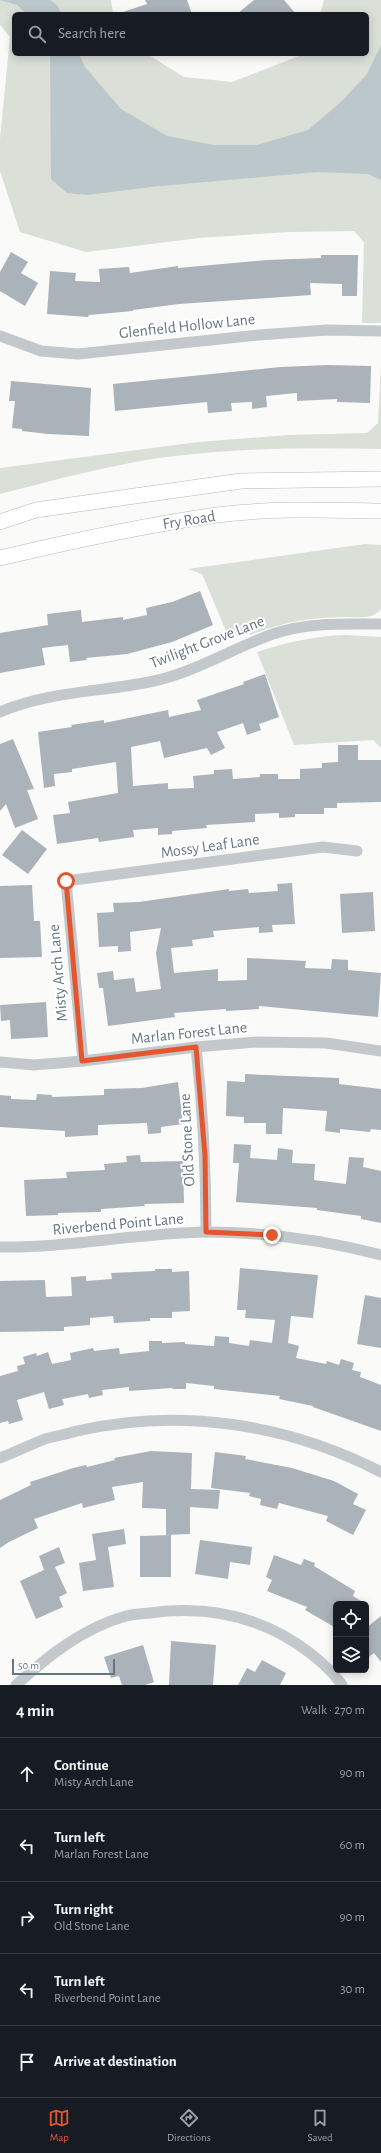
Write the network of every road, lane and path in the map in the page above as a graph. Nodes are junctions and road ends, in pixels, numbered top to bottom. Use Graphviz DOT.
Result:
graph roads {
  1 [pos="381,331"];
  2 [pos="0,336"];
  3 [pos="381,479"];
  4 [pos="381,511"];
  5 [pos="0,522"];
  6 [pos="0,558"];
  7 [pos="381,624"];
  8 [pos="0,712"];
  9 [pos="357,851"];
  10 [pos="66,881"];
  11 [pos="196,1047"];
  12 [pos="381,1052"];
  13 [pos="82,1061"];
  14 [pos="0,1062"];
  15 [pos="206,1232"];
  16 [pos="0,1247"];
  17 [pos="381,1255"];
  18 [pos="0,1458"];
  19 [pos="381,1472"];
  20 [pos="16,1685"];
  21 [pos="342,1685"];
  1 -- 2 [label="street, Glenfield Hollow Lane"];
  3 -- 5 [label="main road, Fry Road"];
  4 -- 6 [label="main road, Fry Road"];
  7 -- 8 [label="street, Twilight Grove Lane"];
  9 -- 10 [label="street, Mossy Leaf Lane"];
  10 -- 13 [label="street, Misty Arch Lane"];
  11 -- 12 [label="street, Marlan Forest Lane"];
  11 -- 13 [label="street, Marlan Forest Lane"];
  11 -- 15 [label="street, Old Stone Lane"];
  13 -- 14 [label="street, Marlan Forest Lane"];
  15 -- 16 [label="street, Riverbend Point Lane"];
  15 -- 17 [label="street, Riverbend Point Lane"];
  18 -- 19 [label="street"];
  20 -- 21 [label="street"];
}
